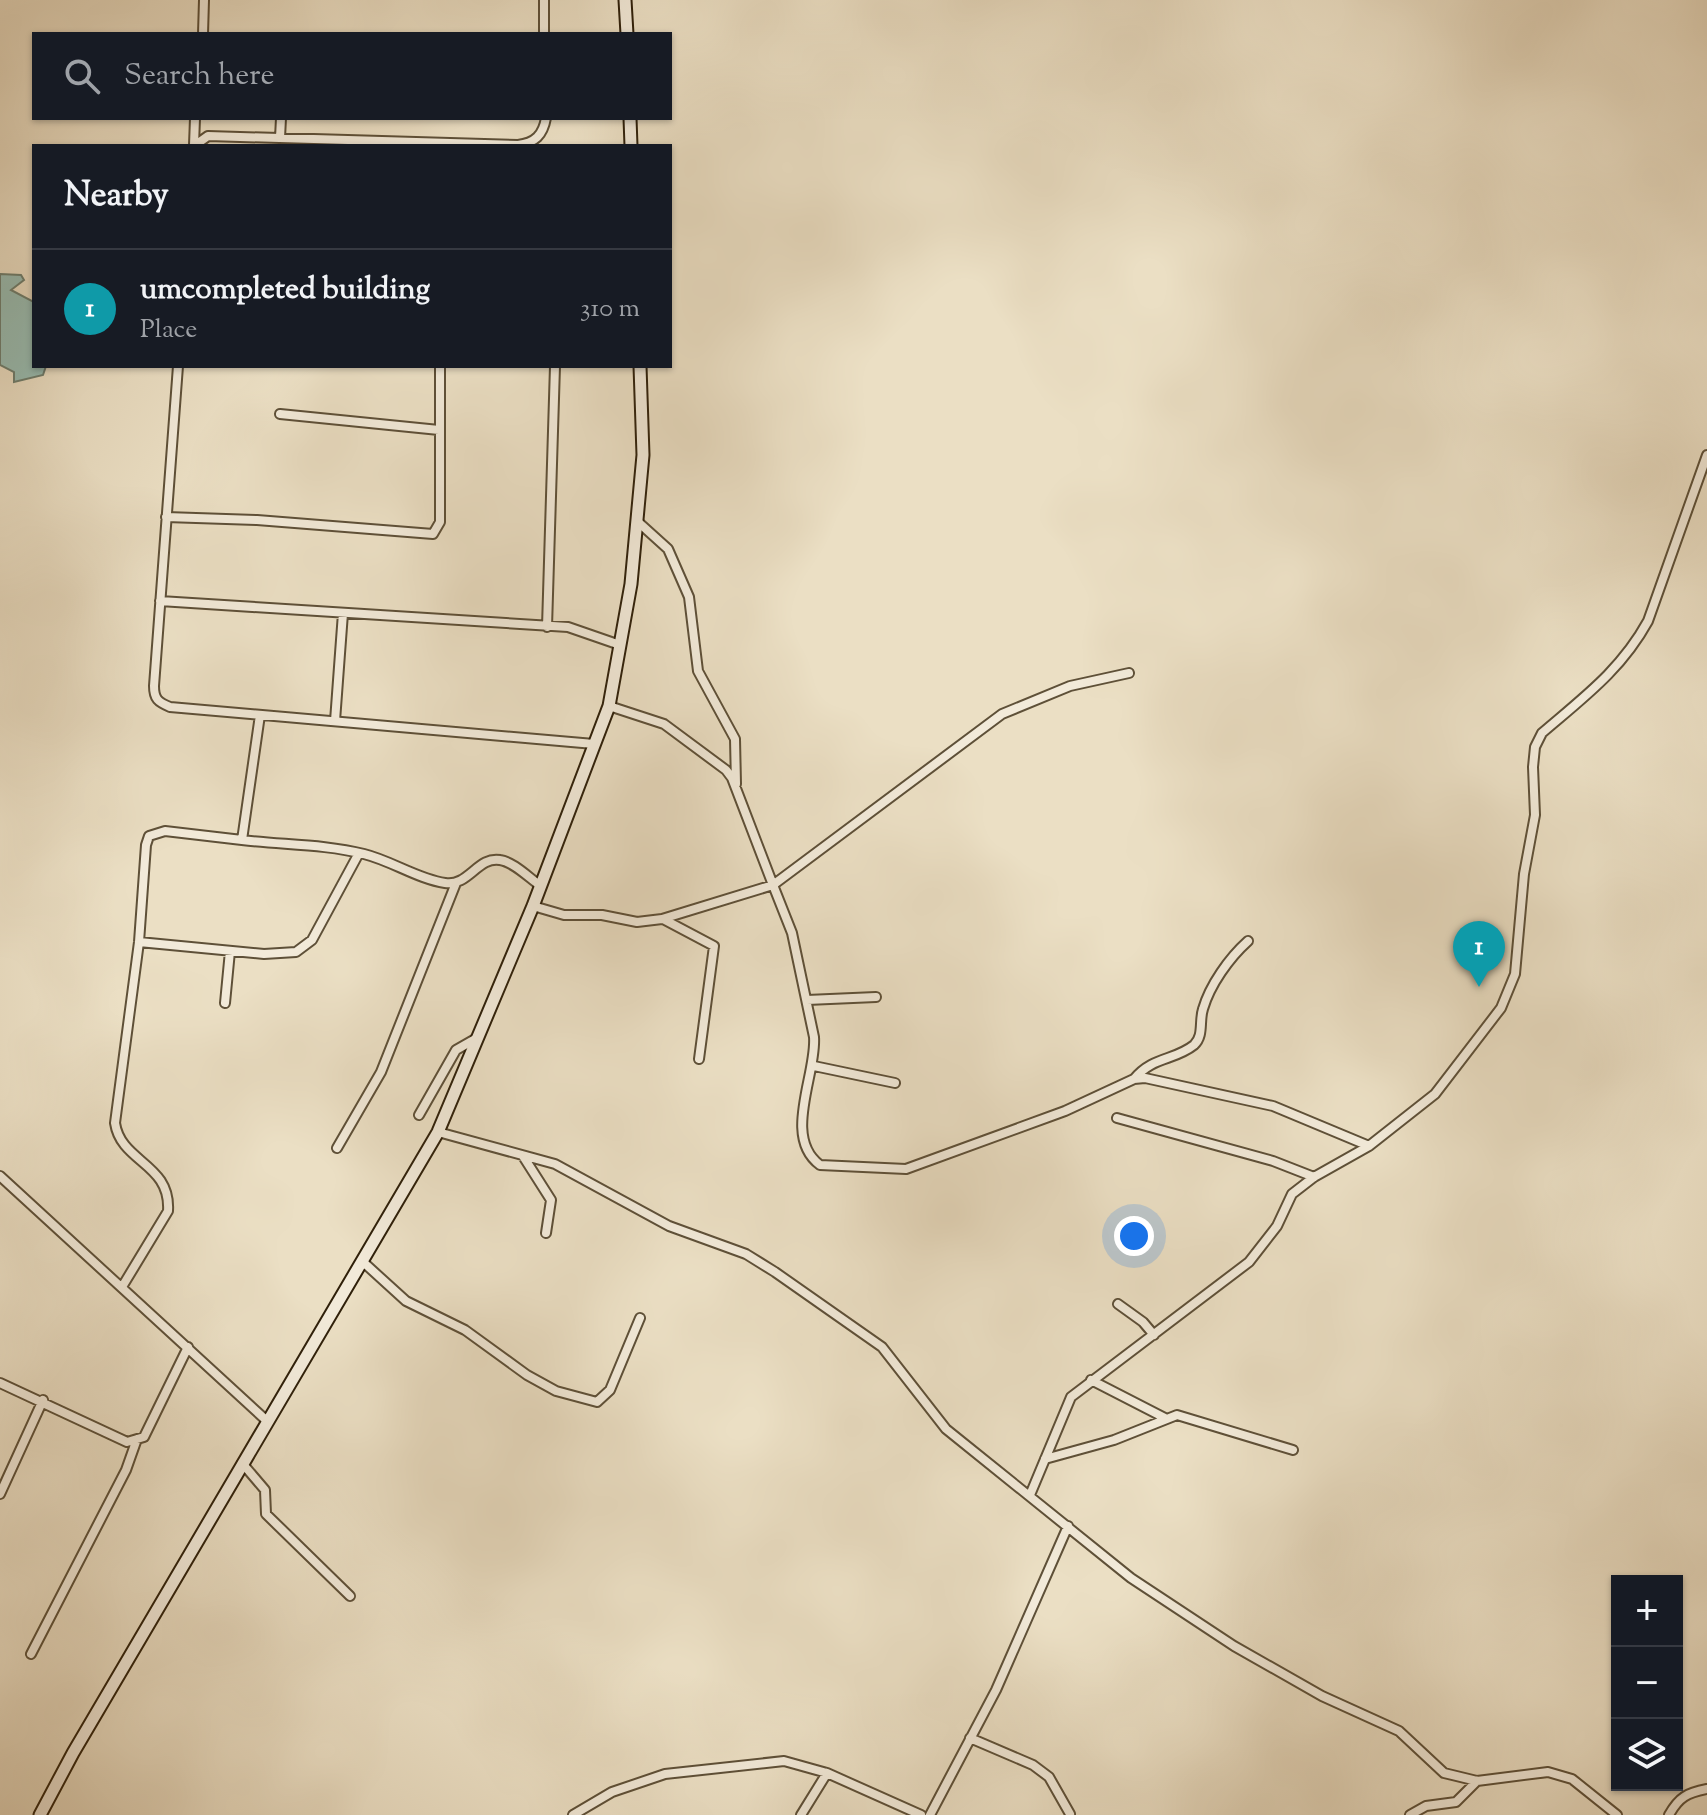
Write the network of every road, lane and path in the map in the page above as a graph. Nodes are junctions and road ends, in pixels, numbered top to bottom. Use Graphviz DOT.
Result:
graph roads {
  1 [pos="204,0"];
  2 [pos="544,0"];
  3 [pos="625,0"];
  4 [pos="203,32"];
  5 [pos="544,32"];
  6 [pos="627,32"];
  7 [pos="195,120"];
  8 [pos="281,120"];
  9 [pos="546,120"];
  10 [pos="630,120"];
  11 [pos="280,138"];
  12 [pos="355,143"];
  13 [pos="439,143"];
  14 [pos="194,144"];
  15 [pos="197,144"];
  16 [pos="531,144"];
  17 [pos="531,144"];
  18 [pos="631,144"];
  19 [pos="178,368"];
  20 [pos="440,368"];
  21 [pos="555,368"];
  22 [pos="640,368"];
  23 [pos="280,414"];
  24 [pos="439,430"];
  25 [pos="1707,455"];
  26 [pos="166,517"];
  27 [pos="637,521"];
  28 [pos="160,601"];
  29 [pos="343,613"];
  30 [pos="547,627"];
  31 [pos="620,645"];
  32 [pos="1129,673"];
  33 [pos="609,706"];
  34 [pos="260,715"];
  35 [pos="335,721"];
  36 [pos="594,744"];
  37 [pos="736,787"];
  38 [pos="242,840"];
  39 [pos="359,853"];
  40 [pos="456,883"];
  41 [pos="773,885"];
  42 [pos="541,886"];
  43 [pos="533,906"];
  44 [pos="662,919"];
  45 [pos="1248,941"];
  46 [pos="139,942"];
  47 [pos="230,951"];
  48 [pos="876,997"];
  49 [pos="807,1000"];
  50 [pos="225,1003"];
  51 [pos="478,1038"];
  52 [pos="699,1059"];
  53 [pos="814,1066"];
  54 [pos="1134,1079"];
  55 [pos="895,1083"];
  56 [pos="419,1115"];
  57 [pos="1117,1118"];
  58 [pos="438,1132"];
  59 [pos="1369,1146"];
  60 [pos="337,1148"];
  61 [pos="523,1155"];
  62 [pos="0,1176"];
  63 [pos="1314,1177"];
  64 [pos="546,1233"];
  65 [pos="362,1261"];
  66 [pos="122,1287"];
  67 [pos="1118,1304"];
  68 [pos="640,1318"];
  69 [pos="1154,1335"];
  70 [pos="188,1347"];
  71 [pos="1091,1380"];
  72 [pos="0,1383"];
  73 [pos="43,1400"];
  74 [pos="1165,1418"];
  75 [pos="267,1421"];
  76 [pos="137,1439"];
  77 [pos="1293,1450"];
  78 [pos="1045,1459"];
  79 [pos="242,1463"];
  80 [pos="0,1494"];
  81 [pos="1030,1495"];
  82 [pos="1068,1526"];
  83 [pos="350,1596"];
  84 [pos="31,1654"];
  85 [pos="970,1738"];
  86 [pos="827,1773"];
  87 [pos="1477,1781"];
  88 [pos="1707,1789"];
  89 [pos="1070,1814"];
  90 [pos="40,1815"];
  91 [pos="573,1815"];
  92 [pos="801,1815"];
  93 [pos="921,1815"];
  94 [pos="930,1815"];
  95 [pos="1410,1815"];
  96 [pos="1617,1815"];
  97 [pos="1669,1815"];
  1 -- 4 [label="street"];
  2 -- 5 [label="street"];
  3 -- 6 [label="main road"];
  7 -- 14 [label="street"];
  8 -- 11 [label="street"];
  9 -- 17 [label="street"];
  10 -- 18 [label="main road"];
  11 -- 12 [label="street"];
  11 -- 15 [label="street"];
  12 -- 13 [label="street"];
  13 -- 16 [label="street"];
  19 -- 26 [label="street"];
  20 -- 24 [label="street"];
  21 -- 30 [label="street"];
  22 -- 27 [label="main road"];
  23 -- 24 [label="street"];
  24 -- 26 [label="street"];
  25 -- 59 [label="street"];
  26 -- 28 [label="street"];
  27 -- 31 [label="main road"];
  27 -- 37 [label="street"];
  28 -- 29 [label="street"];
  28 -- 34 [label="street"];
  29 -- 30 [label="street"];
  29 -- 35 [label="street"];
  30 -- 31 [label="street"];
  31 -- 33 [label="main road"];
  32 -- 41 [label="street"];
  33 -- 36 [label="main road"];
  33 -- 37 [label="street"];
  34 -- 35 [label="street"];
  34 -- 38 [label="street"];
  35 -- 36 [label="street"];
  36 -- 42 [label="main road"];
  37 -- 41 [label="street"];
  38 -- 39 [label="street"];
  38 -- 46 [label="street"];
  39 -- 40 [label="street"];
  39 -- 47 [label="street"];
  40 -- 42 [label="street"];
  40 -- 60 [label="street"];
  41 -- 44 [label="street"];
  41 -- 49 [label="street"];
  42 -- 43 [label="main road"];
  43 -- 44 [label="street"];
  43 -- 51 [label="main road"];
  44 -- 52 [label="street"];
  45 -- 54 [label="street"];
  46 -- 47 [label="street"];
  46 -- 66 [label="street"];
  47 -- 50 [label="street"];
  48 -- 49 [label="street"];
  49 -- 53 [label="street"];
  51 -- 56 [label="street"];
  51 -- 58 [label="main road"];
  53 -- 54 [label="street"];
  53 -- 55 [label="street"];
  54 -- 59 [label="street"];
  57 -- 63 [label="street"];
  58 -- 61 [label="street"];
  58 -- 65 [label="main road"];
  59 -- 63 [label="street"];
  61 -- 64 [label="street"];
  61 -- 81 [label="street"];
  62 -- 66 [label="street"];
  63 -- 69 [label="street"];
  65 -- 68 [label="street"];
  65 -- 75 [label="main road"];
  66 -- 70 [label="street"];
  67 -- 69 [label="street"];
  69 -- 71 [label="street"];
  70 -- 75 [label="street"];
  70 -- 76 [label="street"];
  71 -- 74 [label="street"];
  71 -- 78 [label="street"];
  72 -- 73 [label="street"];
  73 -- 76 [label="street"];
  73 -- 80 [label="street"];
  74 -- 77 [label="street"];
  74 -- 78 [label="street"];
  75 -- 79 [label="main road"];
  76 -- 84 [label="street"];
  78 -- 81 [label="street"];
  79 -- 83 [label="street"];
  79 -- 90 [label="main road"];
  81 -- 82 [label="street"];
  82 -- 85 [label="street"];
  82 -- 87 [label="street"];
  85 -- 89 [label="street"];
  85 -- 94 [label="street"];
  86 -- 91 [label="street"];
  86 -- 92 [label="street"];
  86 -- 93 [label="street"];
  87 -- 95 [label="street"];
  87 -- 96 [label="street"];
  88 -- 97 [label="street"];
}
